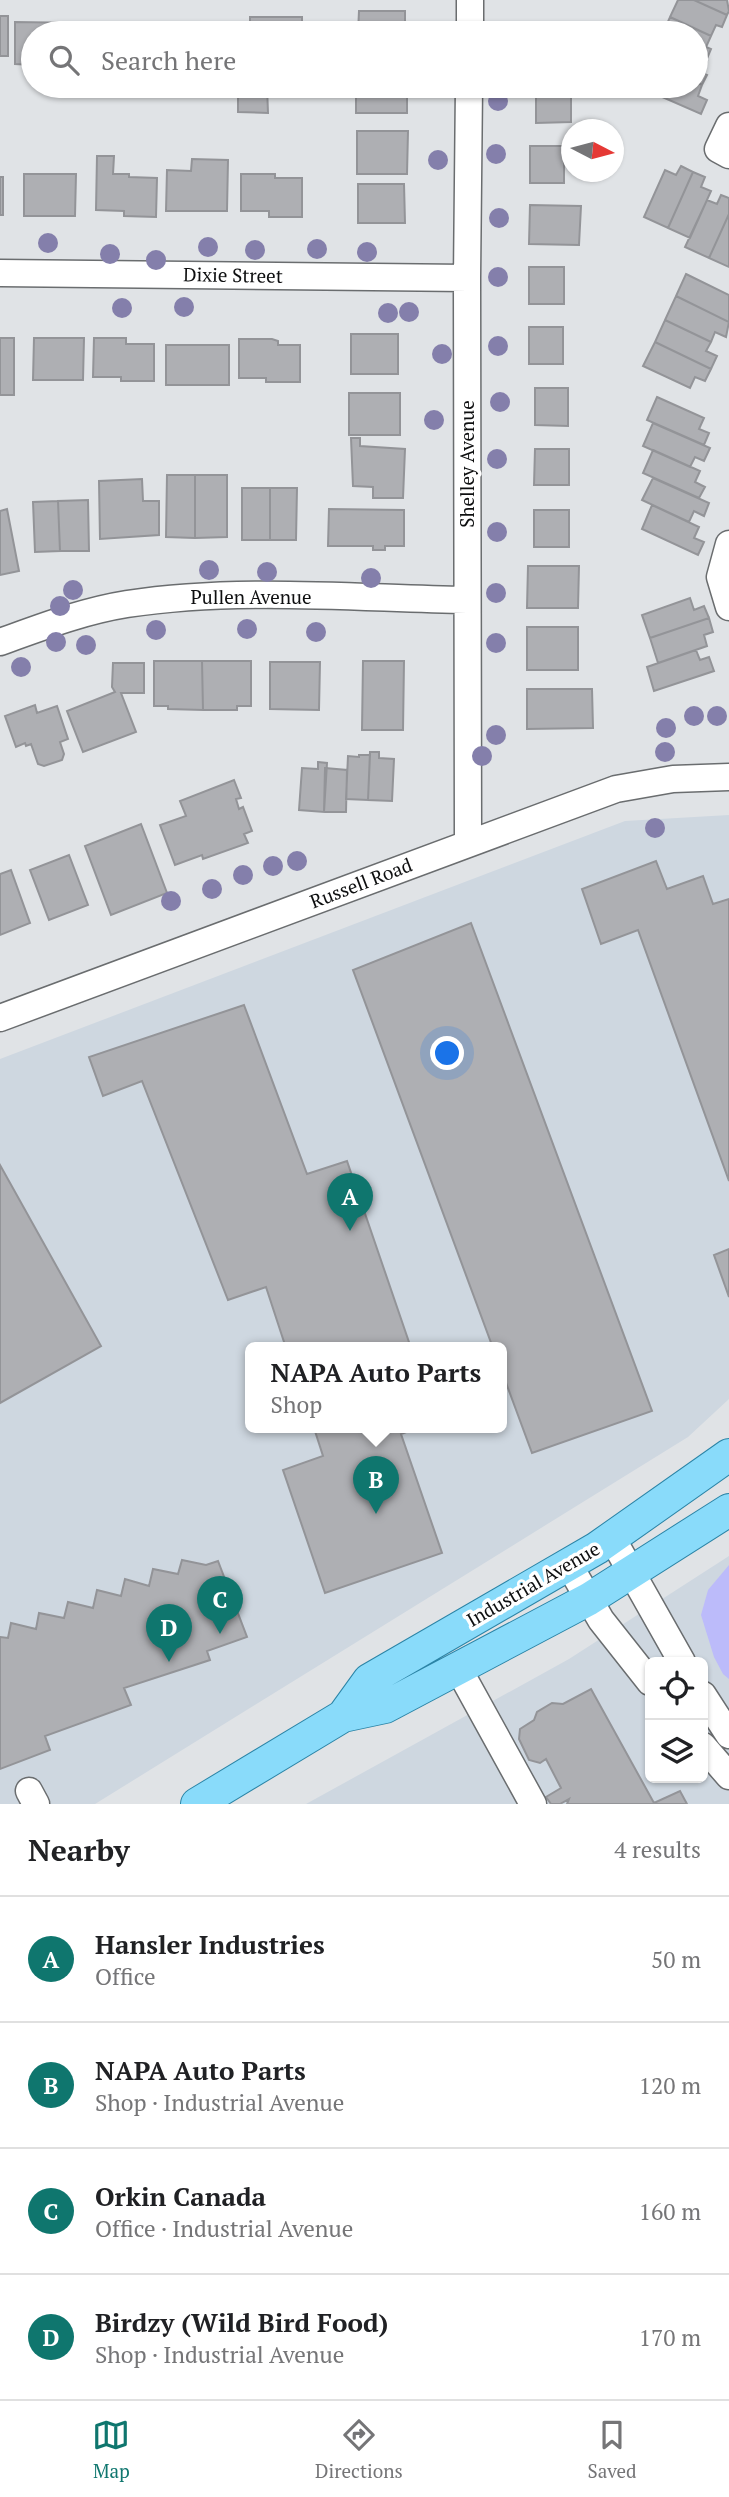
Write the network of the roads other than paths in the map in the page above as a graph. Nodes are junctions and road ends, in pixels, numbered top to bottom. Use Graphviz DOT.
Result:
graph roads {
  1 [pos="470,0"];
  2 [pos="470,21"];
  3 [pos="469,98"];
  4 [pos="729,126"];
  5 [pos="729,155"];
  6 [pos="0,273"];
  7 [pos="467,278"];
  8 [pos="729,544"];
  9 [pos="467,600"];
  10 [pos="729,607"];
  11 [pos="0,642"];
  12 [pos="729,778"];
  13 [pos="468,843"];
  14 [pos="0,1018"];
  15 [pos="729,1455"];
  16 [pos="729,1510"];
  17 [pos="612,1538"];
  18 [pos="569,1564"];
  19 [pos="632,1572"];
  20 [pos="589,1599"];
  21 [pos="679,1657"];
  22 [pos="458,1668"];
  23 [pos="645,1676"];
  24 [pos="708,1703"];
  25 [pos="343,1717"];
  26 [pos="729,1735"];
  27 [pos="708,1752"];
  28 [pos="729,1776"];
  29 [pos="197,1804"];
  30 [pos="533,1804"];
  1 -- 2 [label="street"];
  3 -- 7 [label="street, Shelley Avenue"];
  4 -- 5 [label="street"];
  6 -- 7 [label="street, Dixie Street"];
  7 -- 9 [label="street, Shelley Avenue"];
  8 -- 10 [label="street"];
  9 -- 11 [label="street, Pullen Avenue"];
  9 -- 13 [label="street, Shelley Avenue"];
  12 -- 13 [label="street, Russell Road"];
  13 -- 14 [label="street, Russell Road"];
  15 -- 17 [label="main road, Industrial Avenue"];
  16 -- 19 [label="main road, Industrial Avenue"];
  17 -- 18 [label="main road, Industrial Avenue"];
  17 -- 19 [label="street"];
  18 -- 20 [label="street"];
  18 -- 25 [label="main road, Industrial Avenue"];
  19 -- 20 [label="main road, Industrial Avenue"];
  19 -- 21 [label="street"];
  20 -- 22 [label="main road, Industrial Avenue"];
  20 -- 23 [label="street"];
  22 -- 25 [label="main road, Industrial Avenue"];
  22 -- 30 [label="street"];
  24 -- 26 [label="street"];
  25 -- 29 [label="main road, Industrial Avenue"];
  27 -- 28 [label="street"];
}
